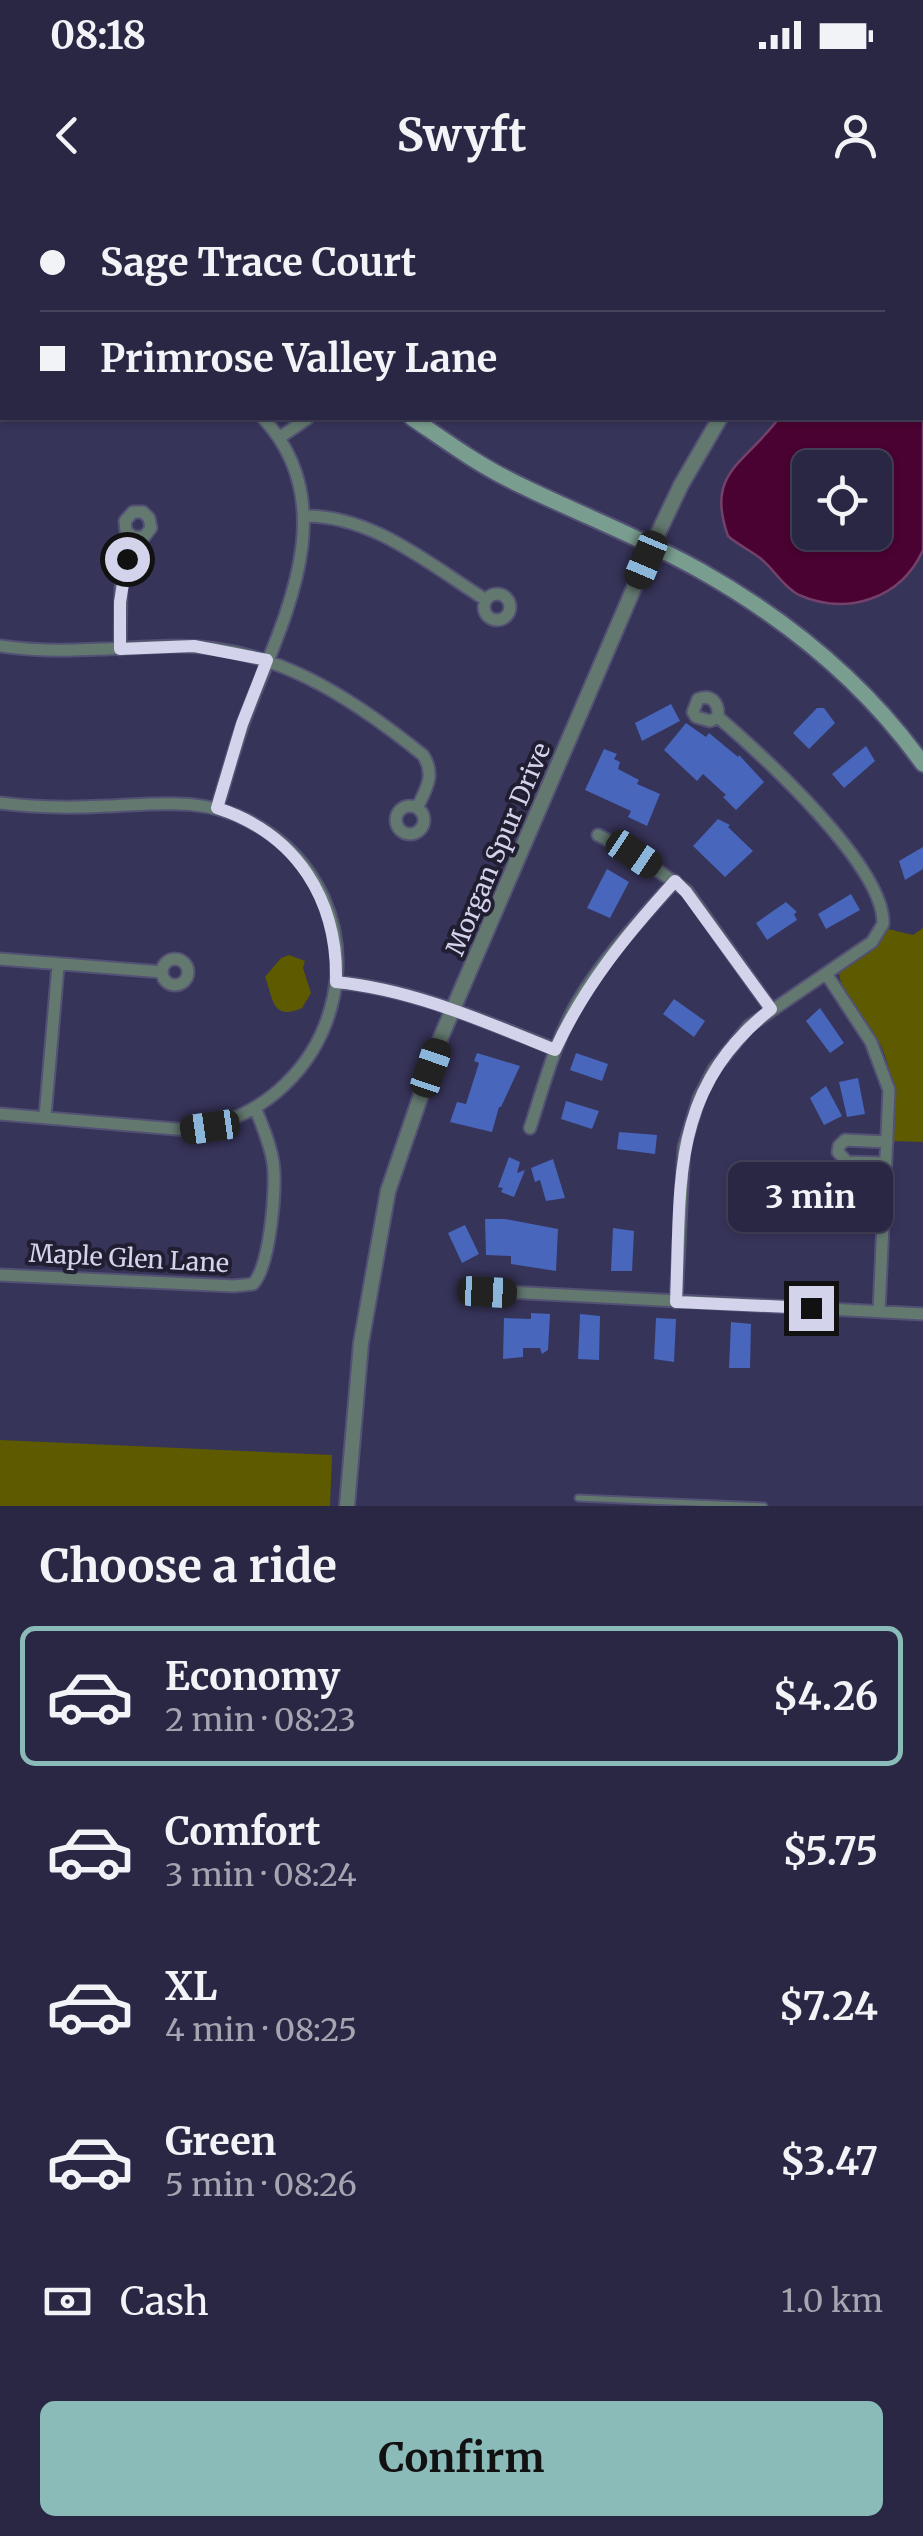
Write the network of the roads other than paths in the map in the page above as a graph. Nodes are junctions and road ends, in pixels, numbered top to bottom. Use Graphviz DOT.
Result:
graph roads {
  1 [pos="269,420"];
  2 [pos="305,420"];
  3 [pos="415,420"];
  4 [pos="719,420"];
  5 [pos="279,438"];
  6 [pos="304,516"];
  7 [pos="134,538"];
  8 [pos="652,546"];
  9 [pos="486,600"];
  10 [pos="0,646"];
  11 [pos="120,649"];
  12 [pos="267,660"];
  13 [pos="718,717"];
  14 [pos="923,764"];
  15 [pos="0,803"];
  16 [pos="217,808"];
  17 [pos="417,808"];
  18 [pos="598,835"];
  19 [pos="675,881"];
  20 [pos="0,959"];
  21 [pos="58,966"];
  22 [pos="162,972"];
  23 [pos="827,975"];
  24 [pos="336,982"];
  25 [pos="453,1009"];
  26 [pos="771,1009"];
  27 [pos="555,1050"];
  28 [pos="256,1110"];
  29 [pos="0,1114"];
  30 [pos="45,1117"];
  31 [pos="530,1128"];
  32 [pos="887,1142"];
  33 [pos="886,1163"];
  34 [pos="0,1275"];
  35 [pos="487,1292"];
  36 [pos="676,1302"];
  37 [pos="879,1312"];
  38 [pos="923,1314"];
  39 [pos="352,1470"];
  40 [pos="578,1498"];
  41 [pos="348,1506"];
  42 [pos="357,1506"];
  43 [pos="764,1506"];
  1 -- 5 [label="street"];
  2 -- 5 [label="street"];
  3 -- 8 [label="main road"];
  4 -- 8 [label="street, Morgan Spur Drive"];
  5 -- 6 [label="street"];
  6 -- 9 [label="street"];
  6 -- 12 [label="street"];
  7 -- 11 [label="street"];
  8 -- 14 [label="main road"];
  8 -- 25 [label="street, Morgan Spur Drive"];
  10 -- 11 [label="street"];
  11 -- 12 [label="street"];
  12 -- 16 [label="street"];
  12 -- 17 [label="street"];
  13 -- 23 [label="street"];
  15 -- 16 [label="street"];
  16 -- 24 [label="street"];
  18 -- 19 [label="street"];
  19 -- 26 [label="street"];
  19 -- 27 [label="street"];
  20 -- 21 [label="street"];
  21 -- 22 [label="street"];
  21 -- 30 [label="street"];
  23 -- 26 [label="street"];
  23 -- 32 [label="street"];
  24 -- 25 [label="street"];
  24 -- 28 [label="street"];
  25 -- 27 [label="street"];
  25 -- 39 [label="street, Morgan Spur Drive"];
  26 -- 36 [label="street"];
  27 -- 31 [label="street"];
  28 -- 30 [label="street"];
  28 -- 34 [label="street, Maple Glen Lane"];
  29 -- 30 [label="street"];
  32 -- 33 [label="street"];
  32 -- 33 [label="street"];
  33 -- 37 [label="street"];
  35 -- 36 [label="street"];
  36 -- 37 [label="street"];
  37 -- 38 [label="street"];
  39 -- 41 [label="street, Morgan Spur Drive"];
  39 -- 42 [label="street, Morgan Spur Drive"];
  40 -- 43 [label="lane"];
}
